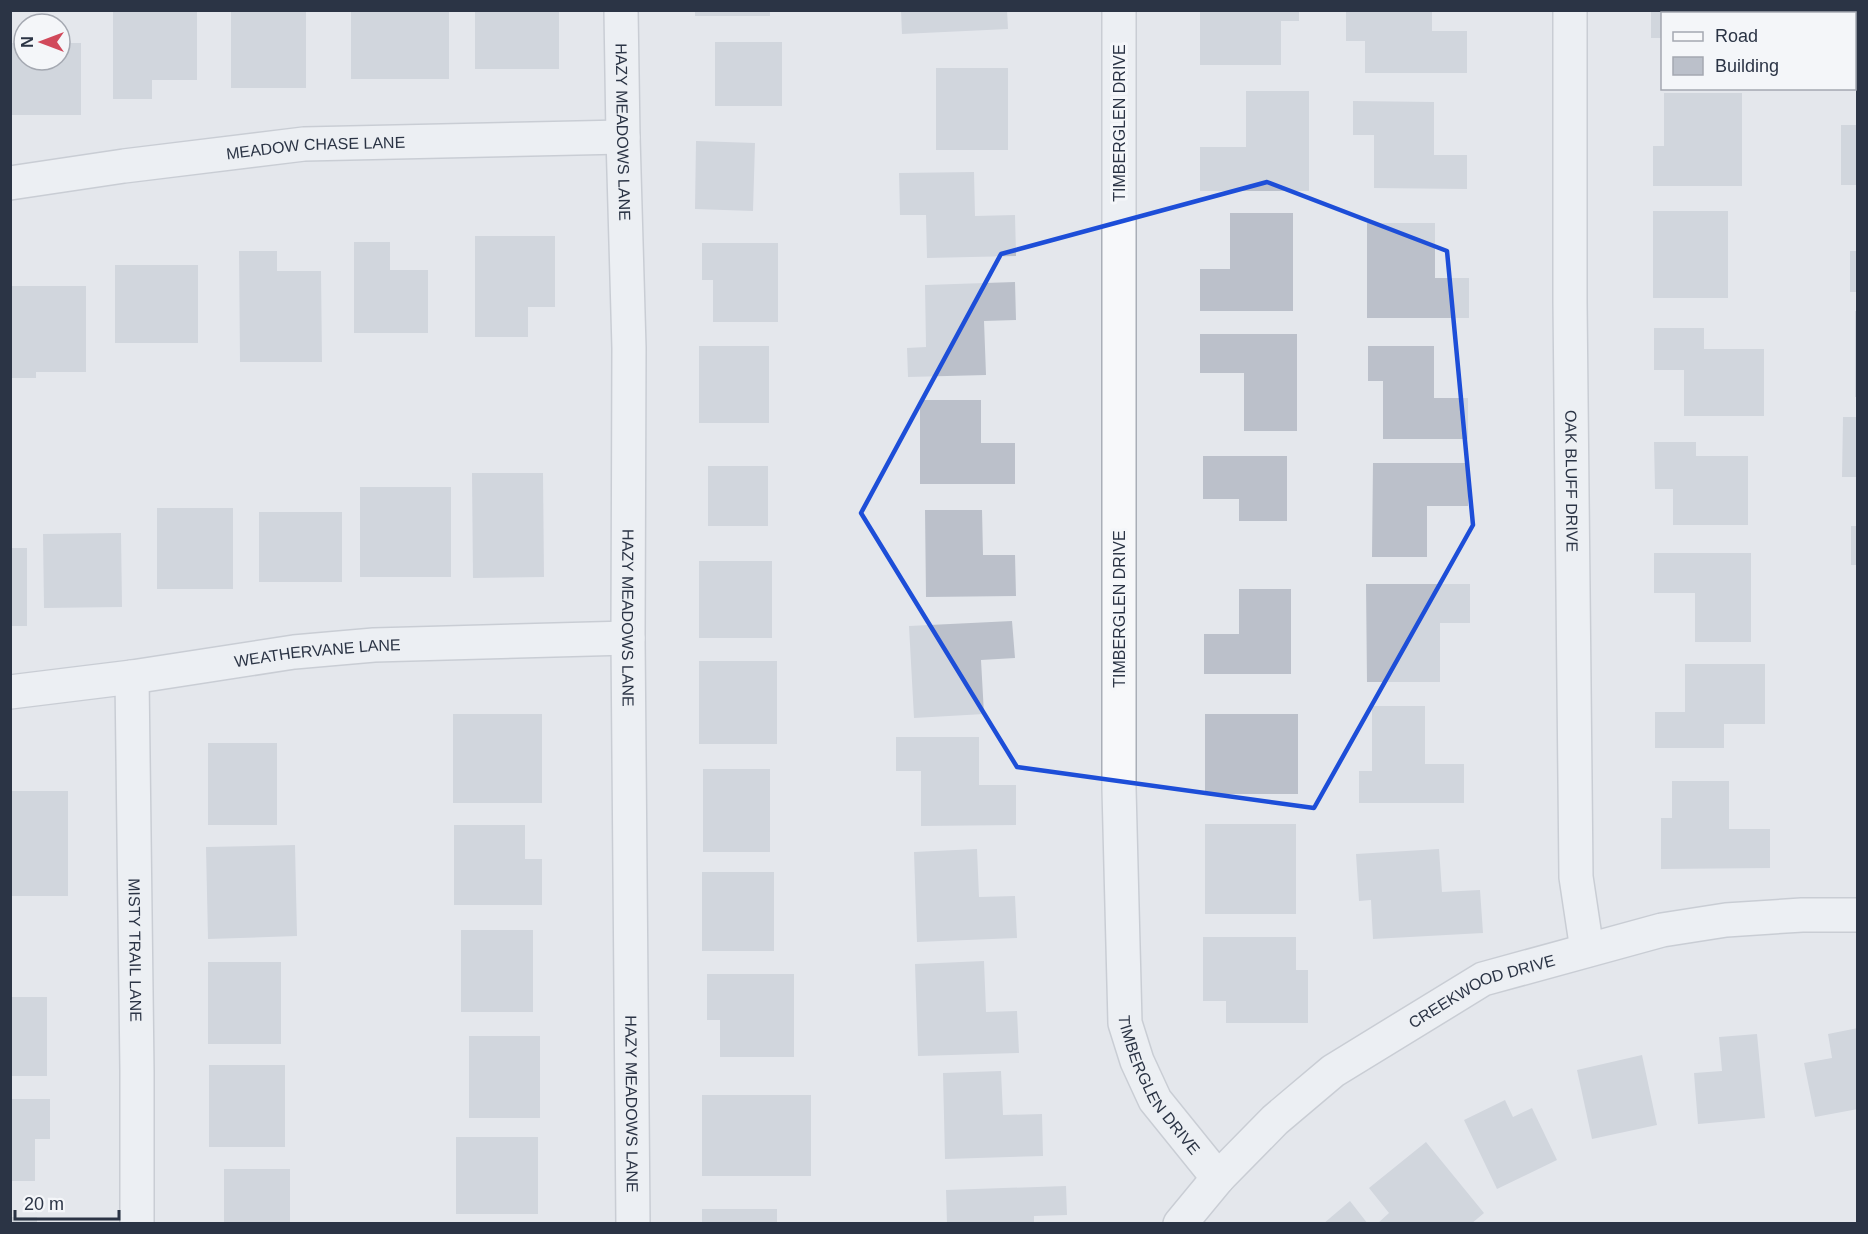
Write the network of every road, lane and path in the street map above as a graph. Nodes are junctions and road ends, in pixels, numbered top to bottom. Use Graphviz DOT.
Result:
graph roads {
  1 [pos="621,10"];
  2 [pos="1119,10"];
  3 [pos="1570,10"];
  4 [pos="623,137"];
  5 [pos="10,183"];
  6 [pos="628,638"];
  7 [pos="132,677"];
  8 [pos="10,692"];
  9 [pos="1857,915"];
  10 [pos="1587,950"];
  11 [pos="1218,1178"];
  12 [pos="137,1224"];
  13 [pos="633,1224"];
  14 [pos="1180,1224"];
  1 -- 4 [label="street, HAZY MEADOWS LANE"];
  2 -- 11 [label="street, TIMBERGLEN DRIVE"];
  3 -- 10 [label="street, OAK BLUFF DRIVE"];
  4 -- 5 [label="street, MEADOW CHASE LANE"];
  4 -- 6 [label="street, HAZY MEADOWS LANE"];
  6 -- 7 [label="street, WEATHERVANE LANE"];
  6 -- 13 [label="street, HAZY MEADOWS LANE"];
  7 -- 8 [label="street, WEATHERVANE LANE"];
  7 -- 12 [label="street, MISTY TRAIL LANE"];
  9 -- 10 [label="street, CREEKWOOD DRIVE"];
  10 -- 11 [label="street, CREEKWOOD DRIVE"];
  11 -- 14 [label="street, CREEKWOOD DRIVE"];
}
